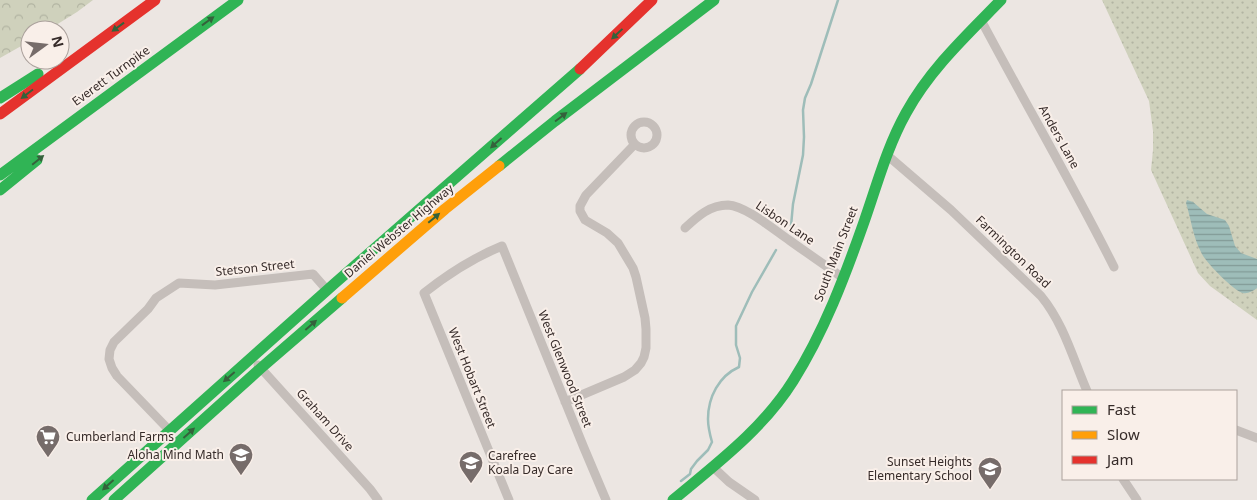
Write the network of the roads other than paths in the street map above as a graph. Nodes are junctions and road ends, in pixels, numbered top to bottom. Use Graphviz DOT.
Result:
graph roads {
  1 [pos="155,0"];
  2 [pos="238,0"];
  3 [pos="652,0"];
  4 [pos="714,0"];
  5 [pos="1001,0"];
  6 [pos="981,20"];
  7 [pos="186,38"];
  8 [pos="81,54"];
  9 [pos="0,98"];
  10 [pos="0,114"];
  11 [pos="635,144"];
  12 [pos="888,156"];
  13 [pos="0,175"];
  14 [pos="0,190"];
  15 [pos="685,228"];
  16 [pos="1114,267"];
  17 [pos="843,278"];
  18 [pos="327,290"];
  19 [pos="424,293"];
  20 [pos="251,358"];
  21 [pos="261,368"];
  22 [pos="1088,390"];
  23 [pos="565,402"];
  24 [pos="169,430"];
  25 [pos="1237,430"];
  26 [pos="1257,438"];
  27 [pos="713,467"];
  28 [pos="1124,480"];
  29 [pos="92,500"];
  30 [pos="114,500"];
  31 [pos="378,500"];
  32 [pos="509,500"];
  33 [pos="606,500"];
  34 [pos="673,500"];
  35 [pos="755,500"];
  36 [pos="1137,500"];
  1 -- 8 [label="main road, one-way"];
  7 -- 2 [label="main road, Everett Turnpike, one-way"];
  3 -- 18 [label="main road, Daniel Webster Highway, one-way"];
  21 -- 4 [label="main road, Daniel Webster Highway, one-way"];
  5 -- 6 [label="main road, South Main Street"];
  6 -- 12 [label="main road, South Main Street"];
  6 -- 16 [label="street, Anders Lane"];
  7 -- 13 [label="main road, Everett Turnpike"];
  14 -- 7 [label="main road, one-way"];
  8 -- 9 [label="main road"];
  8 -- 10 [label="main road, one-way"];
  11 -- 23 [label="street"];
  12 -- 17 [label="main road, South Main Street"];
  12 -- 22 [label="street, Farmington Road"];
  15 -- 17 [label="street, Lisbon Lane"];
  17 -- 27 [label="main road, South Main Street"];
  18 -- 20 [label="main road, Daniel Webster Highway"];
  18 -- 24 [label="street, Stetson Street"];
  19 -- 23 [label="street, West Glenwood Street"];
  19 -- 32 [label="street, West Hobart Street"];
  20 -- 21 [label="street, Graham Drive"];
  20 -- 24 [label="main road, Daniel Webster Highway, one-way"];
  30 -- 21 [label="main road, Daniel Webster Highway, one-way"];
  21 -- 31 [label="street, Graham Drive"];
  23 -- 33 [label="street, West Glenwood Street"];
  24 -- 29 [label="main road, Daniel Webster Highway, one-way"];
  25 -- 26 [label="street"];
  27 -- 34 [label="main road, South Main Street"];
  27 -- 35 [label="street"];
  28 -- 36 [label="street"];
}
